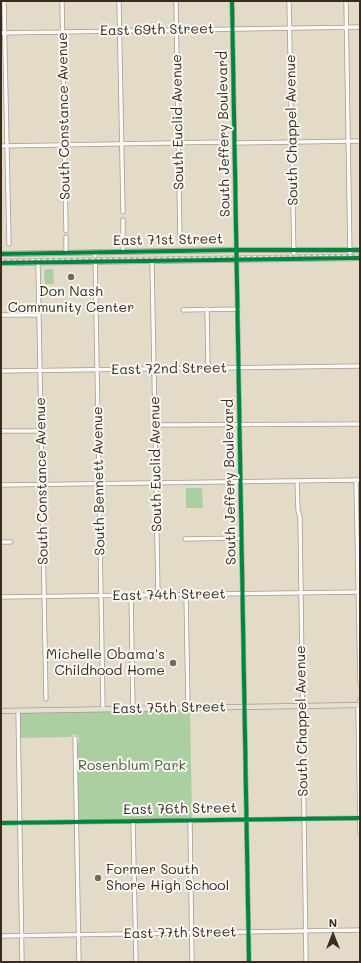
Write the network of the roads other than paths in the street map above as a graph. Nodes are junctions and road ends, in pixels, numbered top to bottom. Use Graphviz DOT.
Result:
graph roads {
  1 [pos="4,1"];
  2 [pos="62,1"];
  3 [pos="119,1"];
  4 [pos="176,1"];
  5 [pos="232,1"];
  6 [pos="289,1"];
  7 [pos="346,1"];
  8 [pos="290,28"];
  9 [pos="346,28"];
  10 [pos="360,28"];
  11 [pos="233,29"];
  12 [pos="176,30"];
  13 [pos="119,31"];
  14 [pos="62,32"];
  15 [pos="3,33"];
  16 [pos="349,141"];
  17 [pos="360,141"];
  18 [pos="225,142"];
  19 [pos="292,142"];
  20 [pos="178,143"];
  21 [pos="235,143"];
  22 [pos="121,144"];
  23 [pos="64,145"];
  24 [pos="1,146"];
  25 [pos="7,146"];
  26 [pos="122,212"];
  27 [pos="123,220"];
  28 [pos="66,231"];
  29 [pos="66,238"];
  30 [pos="180,242"];
  31 [pos="9,244"];
  32 [pos="237,250"];
  33 [pos="294,250"];
  34 [pos="350,250"];
  35 [pos="360,250"];
  36 [pos="95,252"];
  37 [pos="123,252"];
  38 [pos="66,253"];
  39 [pos="1,254"];
  40 [pos="8,254"];
  41 [pos="350,258"];
  42 [pos="360,258"];
  43 [pos="294,259"];
  44 [pos="237,260"];
  45 [pos="152,261"];
  46 [pos="95,262"];
  47 [pos="1,263"];
  48 [pos="9,263"];
  49 [pos="38,263"];
  50 [pos="207,309"];
  51 [pos="238,309"];
  52 [pos="183,310"];
  53 [pos="1,315"];
  54 [pos="39,315"];
  55 [pos="360,366"];
  56 [pos="208,368"];
  57 [pos="239,368"];
  58 [pos="154,369"];
  59 [pos="97,370"];
  60 [pos="40,371"];
  61 [pos="1,372"];
  62 [pos="240,424"];
  63 [pos="360,424"];
  64 [pos="155,425"];
  65 [pos="41,430"];
  66 [pos="1,431"];
  67 [pos="297,480"];
  68 [pos="358,480"];
  69 [pos="241,481"];
  70 [pos="99,483"];
  71 [pos="156,483"];
  72 [pos="42,484"];
  73 [pos="1,485"];
  74 [pos="242,538"];
  75 [pos="185,539"];
  76 [pos="1,542"];
  77 [pos="12,542"];
  78 [pos="359,592"];
  79 [pos="301,593"];
  80 [pos="186,594"];
  81 [pos="243,594"];
  82 [pos="132,595"];
  83 [pos="158,595"];
  84 [pos="101,596"];
  85 [pos="1,597"];
  86 [pos="44,597"];
  87 [pos="360,684"];
  88 [pos="46,699"];
  89 [pos="360,703"];
  90 [pos="302,706"];
  91 [pos="245,707"];
  92 [pos="188,708"];
  93 [pos="103,709"];
  94 [pos="133,709"];
  95 [pos="18,710"];
  96 [pos="1,711"];
  97 [pos="75,738"];
  98 [pos="304,818"];
  99 [pos="360,818"];
  100 [pos="247,819"];
  101 [pos="190,820"];
  102 [pos="133,821"];
  103 [pos="20,822"];
  104 [pos="77,822"];
  105 [pos="1,823"];
  106 [pos="360,833"];
  107 [pos="360,930"];
  108 [pos="305,931"];
  109 [pos="248,932"];
  110 [pos="192,933"];
  111 [pos="135,934"];
  112 [pos="79,935"];
  113 [pos="1,936"];
  114 [pos="22,936"];
  115 [pos="22,962"];
  116 [pos="79,962"];
  117 [pos="136,962"];
  118 [pos="192,962"];
  119 [pos="249,962"];
  120 [pos="306,962"];
  1 -- 15 [label="street"];
  2 -- 14 [label="street, South Constance Avenue"];
  3 -- 13 [label="street"];
  4 -- 12 [label="street, South Euclid Avenue"];
  5 -- 11 [label="street, South Jeffery Boulevard"];
  6 -- 8 [label="street, South Chappel Avenue"];
  7 -- 9 [label="street"];
  8 -- 9 [label="street, East 69th Street"];
  8 -- 11 [label="street, East 69th Street"];
  8 -- 19 [label="street, South Chappel Avenue"];
  9 -- 10 [label="street, East 69th Street"];
  9 -- 16 [label="street"];
  11 -- 12 [label="street, East 69th Street"];
  11 -- 21 [label="street, South Jeffery Boulevard"];
  12 -- 13 [label="street, East 69th Street"];
  12 -- 20 [label="street, South Euclid Avenue"];
  13 -- 14 [label="street, East 69th Street"];
  13 -- 22 [label="street"];
  14 -- 15 [label="street, East 69th Street"];
  14 -- 23 [label="street, South Constance Avenue"];
  15 -- 25 [label="street"];
  16 -- 17 [label="street"];
  16 -- 19 [label="street"];
  16 -- 34 [label="street"];
  18 -- 20 [label="street"];
  19 -- 21 [label="street"];
  19 -- 33 [label="street, South Chappel Avenue"];
  20 -- 22 [label="street"];
  20 -- 30 [label="street, South Euclid Avenue"];
  21 -- 32 [label="street, South Jeffery Boulevard"];
  22 -- 23 [label="street"];
  22 -- 26 [label="street"];
  23 -- 25 [label="street"];
  23 -- 28 [label="street, South Constance Avenue"];
  24 -- 25 [label="street"];
  25 -- 31 [label="street"];
  27 -- 37 [label="street"];
  29 -- 38 [label="street"];
  32 -- 33 [label="main road, East 71st Street"];
  32 -- 37 [label="main road, East 71st Street"];
  32 -- 44 [label="street, South Jeffery Boulevard"];
  33 -- 34 [label="main road, East 71st Street"];
  33 -- 43 [label="street, South Chappel Avenue"];
  34 -- 35 [label="main road, East 71st Street"];
  34 -- 41 [label="street"];
  36 -- 37 [label="main road, East 71st Street"];
  36 -- 38 [label="main road, East 71st Street"];
  36 -- 46 [label="street, South Bennett Avenue"];
  38 -- 40 [label="main road, East 71st Street"];
  39 -- 40 [label="main road, East 71st Street"];
  40 -- 48 [label="street"];
  41 -- 42 [label="main road, East 71st Street"];
  41 -- 43 [label="main road, East 71st Street"];
  43 -- 44 [label="main road, East 71st Street"];
  44 -- 45 [label="main road, East 71st Street"];
  44 -- 51 [label="street, South Jeffery Boulevard"];
  45 -- 46 [label="main road, East 71st Street"];
  45 -- 58 [label="street, South Euclid Avenue"];
  46 -- 49 [label="main road, East 71st Street"];
  46 -- 59 [label="street, South Bennett Avenue"];
  47 -- 48 [label="main road, East 71st Street"];
  48 -- 49 [label="main road, East 71st Street"];
  49 -- 54 [label="street, South Constance Avenue"];
  50 -- 51 [label="street"];
  50 -- 52 [label="street"];
  50 -- 56 [label="street"];
  51 -- 57 [label="street, South Jeffery Boulevard"];
  53 -- 54 [label="street"];
  54 -- 60 [label="street, South Constance Avenue"];
  55 -- 57 [label="street, East 72nd Street"];
  56 -- 57 [label="street, East 72nd Street"];
  56 -- 58 [label="street, East 72nd Street"];
  57 -- 62 [label="street, South Jeffery Boulevard"];
  58 -- 59 [label="street, East 72nd Street"];
  58 -- 64 [label="street, South Euclid Avenue"];
  59 -- 60 [label="street, East 72nd Street"];
  59 -- 70 [label="street, South Bennett Avenue"];
  60 -- 61 [label="street, East 72nd Street"];
  60 -- 65 [label="street, South Constance Avenue"];
  62 -- 63 [label="street"];
  62 -- 64 [label="street"];
  62 -- 69 [label="street, South Jeffery Boulevard"];
  64 -- 71 [label="street, South Euclid Avenue"];
  65 -- 66 [label="street"];
  65 -- 72 [label="street, South Constance Avenue"];
  67 -- 68 [label="street"];
  67 -- 69 [label="street"];
  67 -- 79 [label="street, South Chappel Avenue"];
  68 -- 78 [label="street"];
  69 -- 71 [label="street"];
  69 -- 74 [label="street, South Jeffery Boulevard"];
  70 -- 71 [label="street"];
  70 -- 72 [label="street"];
  70 -- 84 [label="street, South Bennett Avenue"];
  71 -- 83 [label="street, South Euclid Avenue"];
  72 -- 73 [label="street"];
  72 -- 86 [label="street, South Constance Avenue"];
  74 -- 75 [label="street"];
  74 -- 81 [label="street, South Jeffery Boulevard"];
  76 -- 77 [label="street"];
  78 -- 79 [label="street, East 74th Street"];
  78 -- 87 [label="street"];
  79 -- 81 [label="street, East 74th Street"];
  79 -- 90 [label="street, South Chappel Avenue"];
  80 -- 81 [label="street, East 74th Street"];
  80 -- 83 [label="street, East 74th Street"];
  80 -- 92 [label="street"];
  81 -- 91 [label="street, South Jeffery Boulevard"];
  82 -- 83 [label="street, East 74th Street"];
  82 -- 84 [label="street, East 74th Street"];
  82 -- 94 [label="street"];
  84 -- 86 [label="street, East 74th Street"];
  84 -- 93 [label="street, South Bennett Avenue"];
  85 -- 86 [label="street, East 74th Street"];
  86 -- 88 [label="street, South Constance Avenue"];
  89 -- 90 [label="main road, East 75th Street"];
  89 -- 99 [label="street"];
  90 -- 91 [label="main road, East 75th Street"];
  90 -- 98 [label="street, South Chappel Avenue"];
  91 -- 92 [label="main road, East 75th Street"];
  91 -- 100 [label="street, South Jeffery Boulevard"];
  92 -- 94 [label="main road, East 75th Street"];
  93 -- 94 [label="main road, East 75th Street"];
  93 -- 95 [label="main road, East 75th Street"];
  95 -- 96 [label="main road, East 75th Street"];
  95 -- 103 [label="street"];
  97 -- 104 [label="street"];
  98 -- 99 [label="street, East 76th Street"];
  98 -- 100 [label="street, East 76th Street"];
  98 -- 108 [label="street, South Chappel Avenue"];
  99 -- 106 [label="street"];
  100 -- 101 [label="street, East 76th Street"];
  100 -- 109 [label="street, South Jeffery Boulevard"];
  101 -- 102 [label="street, East 76th Street"];
  101 -- 110 [label="street"];
  102 -- 104 [label="street, East 76th Street"];
  102 -- 111 [label="street"];
  103 -- 104 [label="street, East 76th Street"];
  103 -- 105 [label="street, East 76th Street"];
  103 -- 114 [label="street"];
  104 -- 112 [label="street"];
  107 -- 108 [label="street, East 77th Street"];
  108 -- 109 [label="street, East 77th Street"];
  108 -- 120 [label="street, South Chappel Avenue"];
  109 -- 110 [label="street, East 77th Street"];
  109 -- 119 [label="street, South Jeffery Boulevard"];
  110 -- 111 [label="street, East 77th Street"];
  110 -- 118 [label="street"];
  111 -- 112 [label="street, East 77th Street"];
  111 -- 117 [label="street"];
  112 -- 114 [label="street, East 77th Street"];
  112 -- 116 [label="street"];
  113 -- 114 [label="street, East 77th Street"];
  114 -- 115 [label="street"];
}
